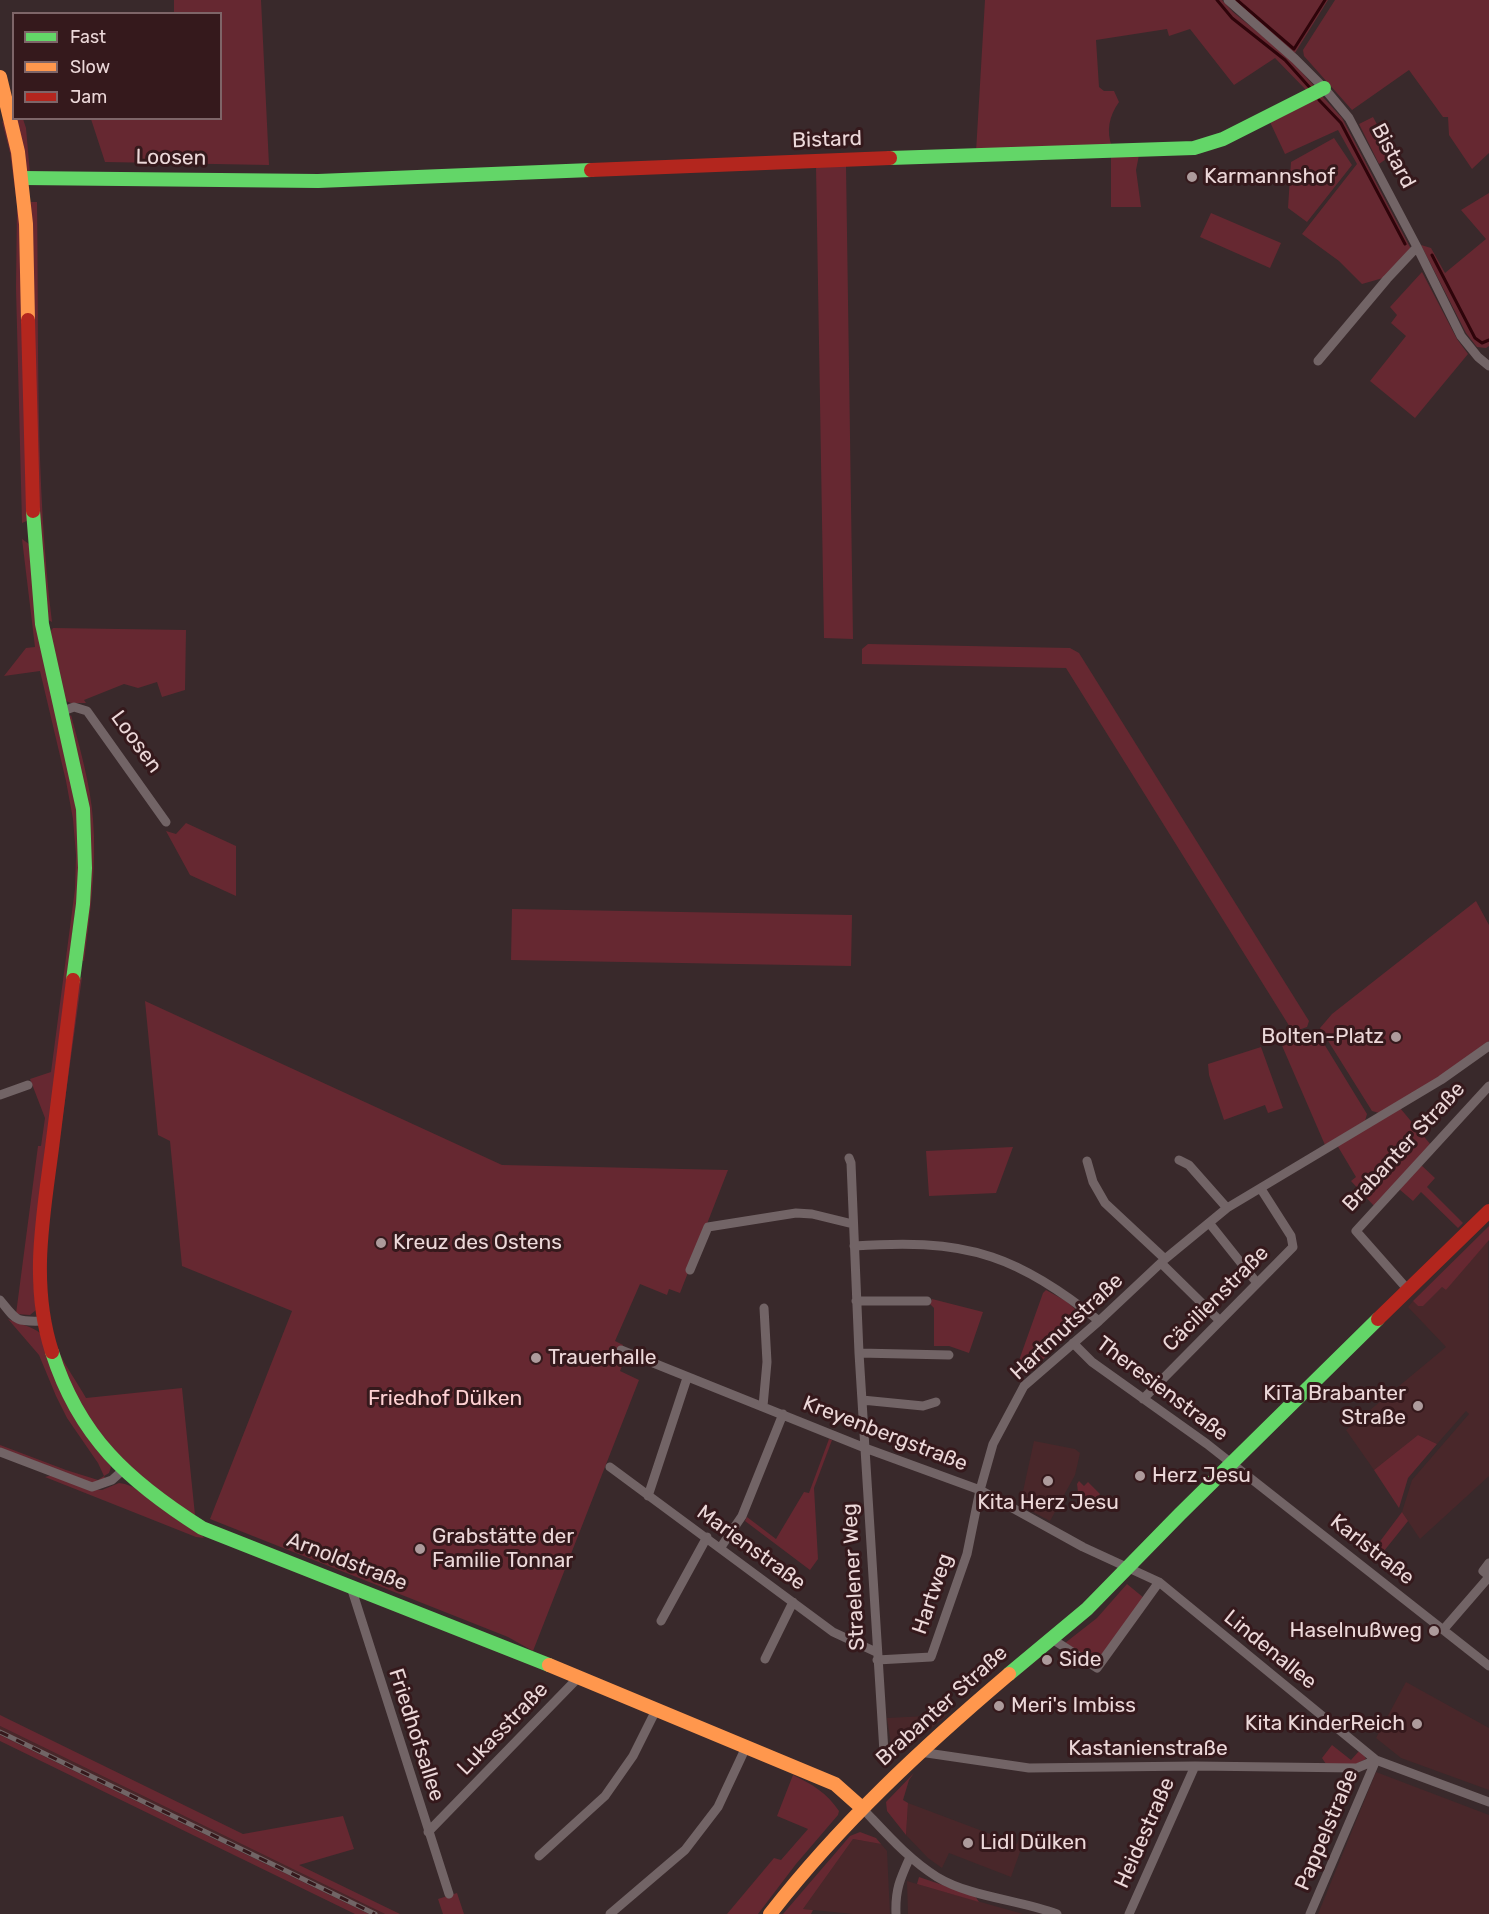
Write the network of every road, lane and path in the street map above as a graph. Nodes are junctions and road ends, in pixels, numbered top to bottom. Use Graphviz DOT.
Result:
graph roads {
  1 [pos="1228,0"];
  2 [pos="0,77"];
  3 [pos="1324,88"];
  4 [pos="5,114"];
  5 [pos="23,178"];
  6 [pos="318,181"];
  7 [pos="1417,247"];
  8 [pos="1318,361"];
  9 [pos="1489,366"];
  10 [pos="60,712"];
  11 [pos="166,822"];
  12 [pos="1489,1046"];
  13 [pos="28,1085"];
  14 [pos="1489,1086"];
  15 [pos="0,1095"];
  16 [pos="1320,1151"];
  17 [pos="849,1158"];
  18 [pos="1179,1160"];
  19 [pos="1087,1161"];
  20 [pos="1261,1189"];
  21 [pos="1227,1208"];
  22 [pos="1489,1211"];
  23 [pos="853,1224"];
  24 [pos="1210,1224"];
  25 [pos="854,1246"];
  26 [pos="1163,1261"];
  27 [pos="690,1270"];
  28 [pos="1257,1282"];
  29 [pos="1409,1291"];
  30 [pos="0,1300"];
  31 [pos="856,1301"];
  32 [pos="927,1301"];
  33 [pos="764,1308"];
  34 [pos="43,1321"];
  35 [pos="1099,1321"];
  36 [pos="1220,1321"];
  37 [pos="1072,1343"];
  38 [pos="621,1350"];
  39 [pos="859,1353"];
  40 [pos="949,1355"];
  41 [pos="687,1378"];
  42 [pos="1143,1399"];
  43 [pos="862,1400"];
  44 [pos="936,1402"];
  45 [pos="764,1406"];
  46 [pos="783,1414"];
  47 [pos="865,1448"];
  48 [pos="0,1452"];
  49 [pos="1232,1463"];
  50 [pos="610,1467"];
  51 [pos="122,1471"];
  52 [pos="980,1490"];
  53 [pos="648,1496"];
  54 [pos="706,1537"];
  55 [pos="721,1547"];
  56 [pos="1489,1563"];
  57 [pos="1128,1566"];
  58 [pos="1489,1576"];
  59 [pos="1159,1582"];
  60 [pos="351,1587"];
  61 [pos="794,1602"];
  62 [pos="661,1621"];
  63 [pos="1443,1630"];
  64 [pos="1052,1640"];
  65 [pos="876,1656"];
  66 [pos="765,1659"];
  67 [pos="1489,1666"];
  68 [pos="576,1677"];
  69 [pos="657,1708"];
  70 [pos="747,1745"];
  71 [pos="884,1752"];
  72 [pos="920,1752"];
  73 [pos="1376,1760"];
  74 [pos="1195,1766"];
  75 [pos="1489,1802"];
  76 [pos="862,1808"];
  77 [pos="428,1832"];
  78 [pos="539,1856"];
  79 [pos="910,1857"];
  80 [pos="449,1894"];
  81 [pos="610,1914"];
  82 [pos="770,1914"];
  83 [pos="896,1914"];
  84 [pos="1057,1914"];
  85 [pos="1129,1914"];
  86 [pos="1310,1914"];
  1 -- 3 [label="street, Bistard"];
  2 -- 4 [label="street"];
  3 -- 6 [label="street, Bistard"];
  3 -- 7 [label="street, Bistard"];
  4 -- 5 [label="street"];
  5 -- 6 [label="street, Loosen"];
  5 -- 10 [label="street, Arnoldstraße"];
  7 -- 8 [label="street"];
  7 -- 9 [label="street, Bistard"];
  10 -- 11 [label="street, Loosen"];
  10 -- 34 [label="street, Arnoldstraße"];
  12 -- 16 [label="street, Brabanter Straße"];
  13 -- 15 [label="street"];
  14 -- 29 [label="street, Brabanter Straße"];
  16 -- 20 [label="street, Hartmutstraße"];
  17 -- 23 [label="street, Straelener Weg"];
  18 -- 21 [label="street"];
  19 -- 26 [label="street"];
  20 -- 21 [label="street, Hartmutstraße"];
  20 -- 28 [label="street, Cäcilienstraße"];
  21 -- 24 [label="street, Hartmutstraße"];
  22 -- 29 [label="street, Brabanter Straße"];
  23 -- 25 [label="street, Straelener Weg"];
  23 -- 27 [label="street"];
  24 -- 26 [label="street, Hartmutstraße"];
  24 -- 28 [label="street"];
  25 -- 31 [label="street, Straelener Weg"];
  25 -- 35 [label="street"];
  26 -- 35 [label="street, Hartmutstraße"];
  26 -- 36 [label="street"];
  28 -- 36 [label="street, Cäcilienstraße"];
  29 -- 49 [label="street, Brabanter Straße"];
  30 -- 34 [label="street"];
  31 -- 32 [label="street"];
  31 -- 39 [label="street, Straelener Weg"];
  33 -- 45 [label="street"];
  34 -- 51 [label="street, Arnoldstraße"];
  35 -- 37 [label="street, Hartmutstraße"];
  36 -- 42 [label="street, Cäcilienstraße"];
  37 -- 42 [label="street, Theresienstraße"];
  37 -- 52 [label="street, Hartmutstraße"];
  38 -- 41 [label="street, Kreyenbergstraße"];
  39 -- 40 [label="street"];
  39 -- 43 [label="street, Straelener Weg"];
  41 -- 45 [label="street, Kreyenbergstraße"];
  41 -- 53 [label="street"];
  42 -- 49 [label="street, Theresienstraße"];
  43 -- 44 [label="street"];
  43 -- 47 [label="street, Straelener Weg"];
  45 -- 46 [label="street, Kreyenbergstraße"];
  46 -- 47 [label="street, Kreyenbergstraße"];
  46 -- 55 [label="street"];
  47 -- 52 [label="street, Kreyenbergstraße"];
  47 -- 65 [label="street, Straelener Weg"];
  48 -- 51 [label="street"];
  49 -- 57 [label="street, Brabanter Straße"];
  49 -- 63 [label="street, Karlstraße"];
  50 -- 53 [label="street, Marienstraße"];
  51 -- 60 [label="street, Arnoldstraße"];
  52 -- 57 [label="street, Kreyenbergstraße"];
  52 -- 65 [label="street, Hartweg"];
  53 -- 54 [label="street, Marienstraße"];
  54 -- 55 [label="street, Marienstraße"];
  54 -- 62 [label="street"];
  55 -- 61 [label="street, Marienstraße"];
  56 -- 58 [label="street"];
  57 -- 59 [label="street, Lindenallee"];
  57 -- 64 [label="street, Brabanter Straße"];
  58 -- 63 [label="street"];
  59 -- 64 [label="street"];
  59 -- 73 [label="street, Lindenallee"];
  60 -- 68 [label="street, Arnoldstraße"];
  60 -- 77 [label="street, Friedhofsallee"];
  61 -- 65 [label="street, Marienstraße"];
  61 -- 66 [label="street"];
  63 -- 67 [label="street, Karlstraße"];
  64 -- 72 [label="street, Brabanter Straße"];
  65 -- 71 [label="street, Straelener Weg"];
  68 -- 69 [label="street, Arnoldstraße"];
  68 -- 77 [label="street, Lukasstraße"];
  69 -- 70 [label="street, Arnoldstraße"];
  69 -- 78 [label="street"];
  70 -- 76 [label="street, Arnoldstraße"];
  70 -- 81 [label="street"];
  72 -- 74 [label="street, Kastanienstraße"];
  72 -- 76 [label="street, Brabanter Straße"];
  73 -- 74 [label="street, Kastanienstraße"];
  73 -- 75 [label="street, Lindenallee"];
  73 -- 86 [label="street, Pappelstraße"];
  74 -- 85 [label="street, Heidestraße"];
  76 -- 79 [label="street"];
  76 -- 82 [label="street, Brabanter Straße"];
  77 -- 80 [label="street, Friedhofsallee"];
  79 -- 83 [label="street"];
  79 -- 84 [label="street"];
}
